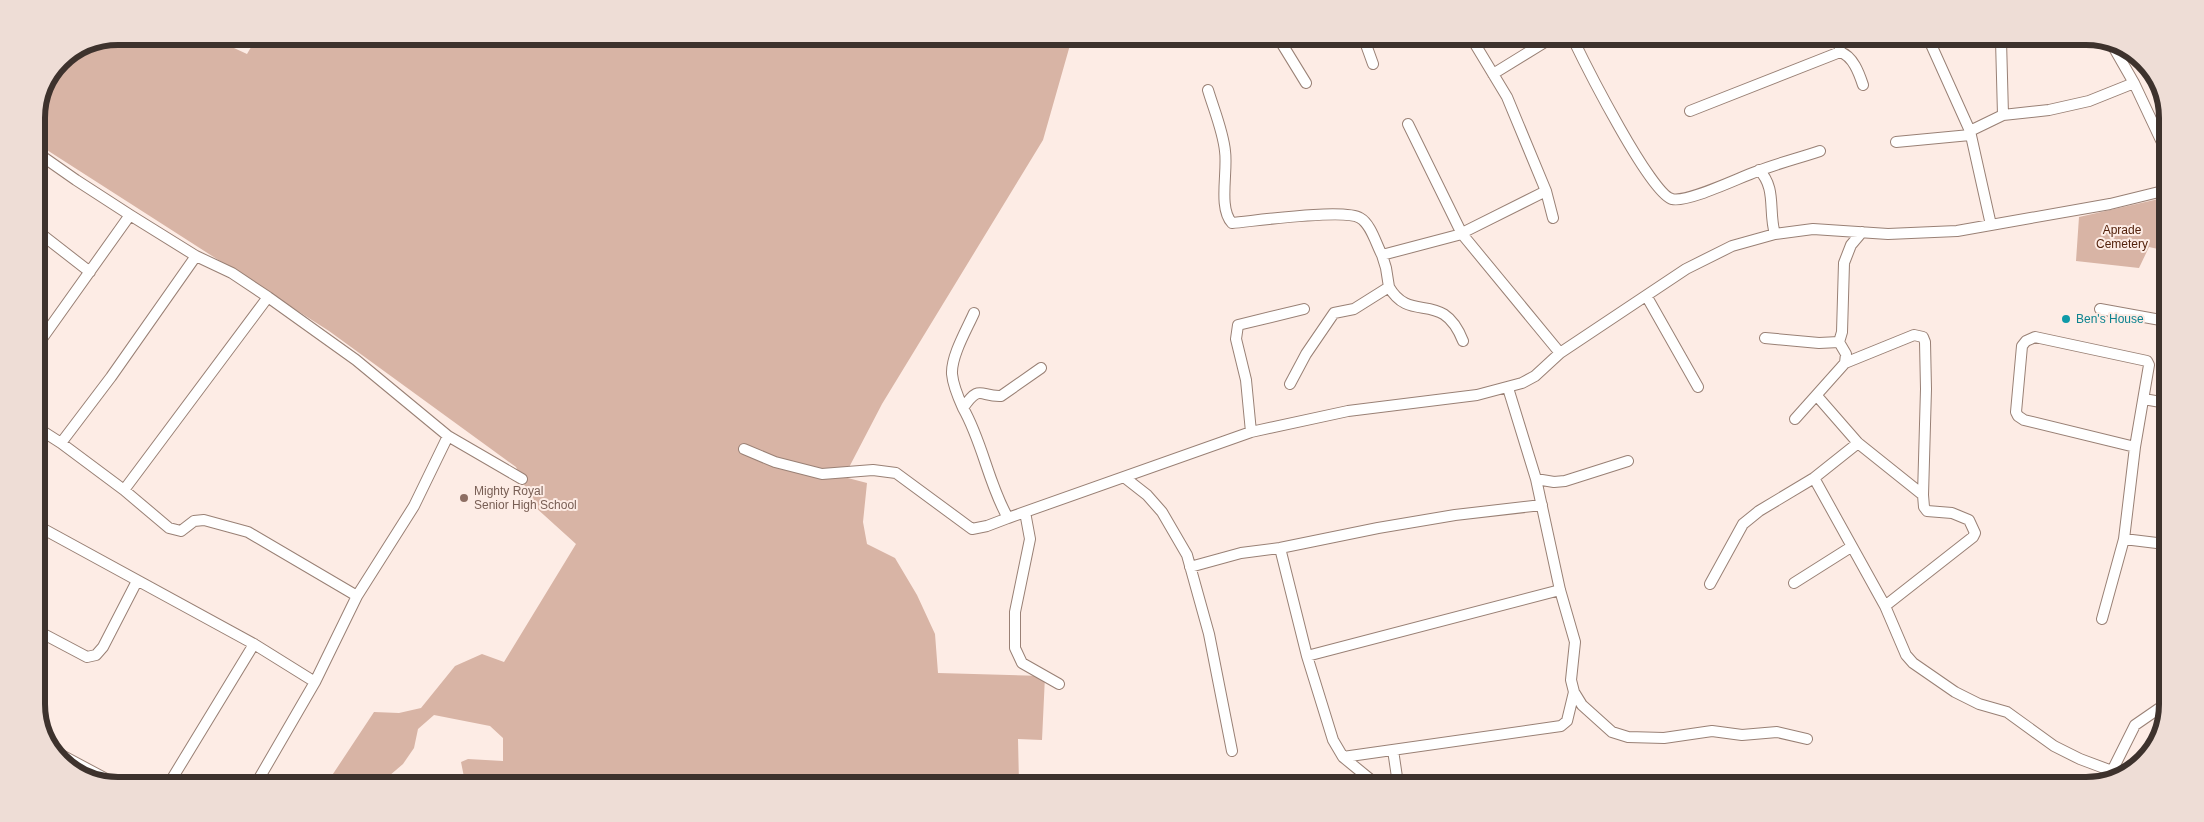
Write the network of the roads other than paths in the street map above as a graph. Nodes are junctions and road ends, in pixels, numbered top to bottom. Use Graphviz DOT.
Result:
graph roads {
  1 [pos="1283,45"];
  2 [pos="1366,45"];
  3 [pos="1476,45"];
  4 [pos="1540,45"];
  5 [pos="1575,45"];
  6 [pos="1840,45"];
  7 [pos="1931,45"];
  8 [pos="2001,45"];
  9 [pos="1840,52"];
  10 [pos="2124,56"];
  11 [pos="1373,64"];
  12 [pos="1493,74"];
  13 [pos="1306,83"];
  14 [pos="2134,83"];
  15 [pos="1863,85"];
  16 [pos="1208,90"];
  17 [pos="1690,111"];
  18 [pos="2003,115"];
  19 [pos="1408,124"];
  20 [pos="1970,133"];
  21 [pos="2159,136"];
  22 [pos="1896,142"];
  23 [pos="1820,151"];
  24 [pos="45,158"];
  25 [pos="1758,170"];
  26 [pos="1546,191"];
  27 [pos="2159,192"];
  28 [pos="130,215"];
  29 [pos="1554,218"];
  30 [pos="1991,225"];
  31 [pos="1862,232"];
  32 [pos="1462,234"];
  33 [pos="1775,234"];
  34 [pos="45,237"];
  35 [pos="1382,255"];
  36 [pos="196,256"];
  37 [pos="90,272"];
  38 [pos="1389,286"];
  39 [pos="268,297"];
  40 [pos="1647,297"];
  41 [pos="2100,308"];
  42 [pos="1304,309"];
  43 [pos="974,314"];
  44 [pos="2159,320"];
  45 [pos="45,333"];
  46 [pos="1765,338"];
  47 [pos="1463,341"];
  48 [pos="1839,342"];
  49 [pos="1560,353"];
  50 [pos="1845,363"];
  51 [pos="1040,368"];
  52 [pos="1290,384"];
  53 [pos="1698,387"];
  54 [pos="1508,388"];
  55 [pos="1817,396"];
  56 [pos="2144,399"];
  57 [pos="2159,402"];
  58 [pos="963,408"];
  59 [pos="1795,419"];
  60 [pos="1251,432"];
  61 [pos="45,433"];
  62 [pos="448,436"];
  63 [pos="61,443"];
  64 [pos="1858,443"];
  65 [pos="2135,447"];
  66 [pos="744,449"];
  67 [pos="1628,460"];
  68 [pos="1124,477"];
  69 [pos="1814,478"];
  70 [pos="522,479"];
  71 [pos="1536,479"];
  72 [pos="1554,482"];
  73 [pos="124,490"];
  74 [pos="1922,495"];
  75 [pos="1541,500"];
  76 [pos="1025,512"];
  77 [pos="1008,518"];
  78 [pos="45,530"];
  79 [pos="2124,539"];
  80 [pos="2159,543"];
  81 [pos="1280,548"];
  82 [pos="1851,548"];
  83 [pos="1190,567"];
  84 [pos="137,581"];
  85 [pos="1794,583"];
  86 [pos="1710,584"];
  87 [pos="1560,590"];
  88 [pos="357,596"];
  89 [pos="1885,606"];
  90 [pos="2102,619"];
  91 [pos="45,635"];
  92 [pos="254,644"];
  93 [pos="1307,656"];
  94 [pos="315,682"];
  95 [pos="1059,684"];
  96 [pos="1574,692"];
  97 [pos="2158,709"];
  98 [pos="1807,739"];
  99 [pos="1393,750"];
  100 [pos="1232,751"];
  101 [pos="1344,757"];
  102 [pos="77,764"];
  103 [pos="2117,769"];
  104 [pos="91,771"];
  105 [pos="2112,772"];
  106 [pos="173,777"];
  107 [pos="259,777"];
  108 [pos="1368,777"];
  109 [pos="1397,777"];
  1 -- 13 [label="street"];
  2 -- 11 [label="street"];
  3 -- 12 [label="street"];
  4 -- 12 [label="street"];
  5 -- 25 [label="street"];
  6 -- 9 [label="street"];
  7 -- 20 [label="street"];
  8 -- 18 [label="street"];
  9 -- 15 [label="street"];
  9 -- 17 [label="street"];
  10 -- 14 [label="street"];
  12 -- 26 [label="street"];
  14 -- 18 [label="street"];
  14 -- 21 [label="street"];
  16 -- 35 [label="street"];
  18 -- 20 [label="street"];
  19 -- 32 [label="street"];
  20 -- 22 [label="street"];
  20 -- 30 [label="street"];
  23 -- 25 [label="street"];
  24 -- 28 [label="street"];
  25 -- 33 [label="street"];
  26 -- 29 [label="street"];
  26 -- 32 [label="street"];
  27 -- 30 [label="street"];
  28 -- 36 [label="street"];
  28 -- 37 [label="street"];
  30 -- 31 [label="street"];
  31 -- 33 [label="street"];
  31 -- 48 [label="street"];
  32 -- 35 [label="street"];
  32 -- 49 [label="street"];
  33 -- 40 [label="street"];
  34 -- 37 [label="street"];
  35 -- 38 [label="street"];
  36 -- 39 [label="street"];
  36 -- 63 [label="street"];
  37 -- 45 [label="street"];
  38 -- 47 [label="street"];
  38 -- 52 [label="street"];
  39 -- 62 [label="street"];
  39 -- 73 [label="street"];
  40 -- 49 [label="street"];
  40 -- 53 [label="street"];
  41 -- 44 [label="street"];
  42 -- 60 [label="street"];
  43 -- 58 [label="street"];
  46 -- 48 [label="street"];
  48 -- 50 [label="street"];
  49 -- 54 [label="street"];
  50 -- 55 [label="street"];
  50 -- 74 [label="street"];
  51 -- 58 [label="street"];
  54 -- 60 [label="street"];
  54 -- 71 [label="street"];
  55 -- 59 [label="street"];
  55 -- 64 [label="street"];
  56 -- 57 [label="street"];
  56 -- 65 [label="street"];
  56 -- 65 [label="street"];
  58 -- 77 [label="street"];
  60 -- 68 [label="street"];
  61 -- 63 [label="street"];
  62 -- 70 [label="street"];
  62 -- 88 [label="street"];
  63 -- 73 [label="street"];
  64 -- 69 [label="street"];
  64 -- 74 [label="street"];
  65 -- 79 [label="street"];
  66 -- 77 [label="street"];
  67 -- 72 [label="street"];
  68 -- 76 [label="street"];
  68 -- 83 [label="street"];
  69 -- 82 [label="street"];
  69 -- 86 [label="street"];
  71 -- 72 [label="street"];
  71 -- 75 [label="street"];
  72 -- 75 [label="street"];
  73 -- 88 [label="street"];
  74 -- 89 [label="street"];
  75 -- 81 [label="street"];
  75 -- 87 [label="street"];
  76 -- 77 [label="street"];
  76 -- 95 [label="street"];
  78 -- 84 [label="street"];
  79 -- 80 [label="street"];
  79 -- 90 [label="street"];
  81 -- 83 [label="street"];
  81 -- 93 [label="street"];
  82 -- 85 [label="street"];
  82 -- 89 [label="street"];
  83 -- 100 [label="street"];
  84 -- 91 [label="street"];
  84 -- 92 [label="street"];
  87 -- 93 [label="street"];
  87 -- 96 [label="street"];
  88 -- 94 [label="street"];
  89 -- 105 [label="street"];
  92 -- 94 [label="street"];
  92 -- 106 [label="street"];
  93 -- 101 [label="street"];
  94 -- 107 [label="street"];
  96 -- 98 [label="street"];
  96 -- 99 [label="street"];
  97 -- 103 [label="street"];
  99 -- 101 [label="street"];
  99 -- 109 [label="street"];
  101 -- 108 [label="street"];
  102 -- 104 [label="street"];
}
